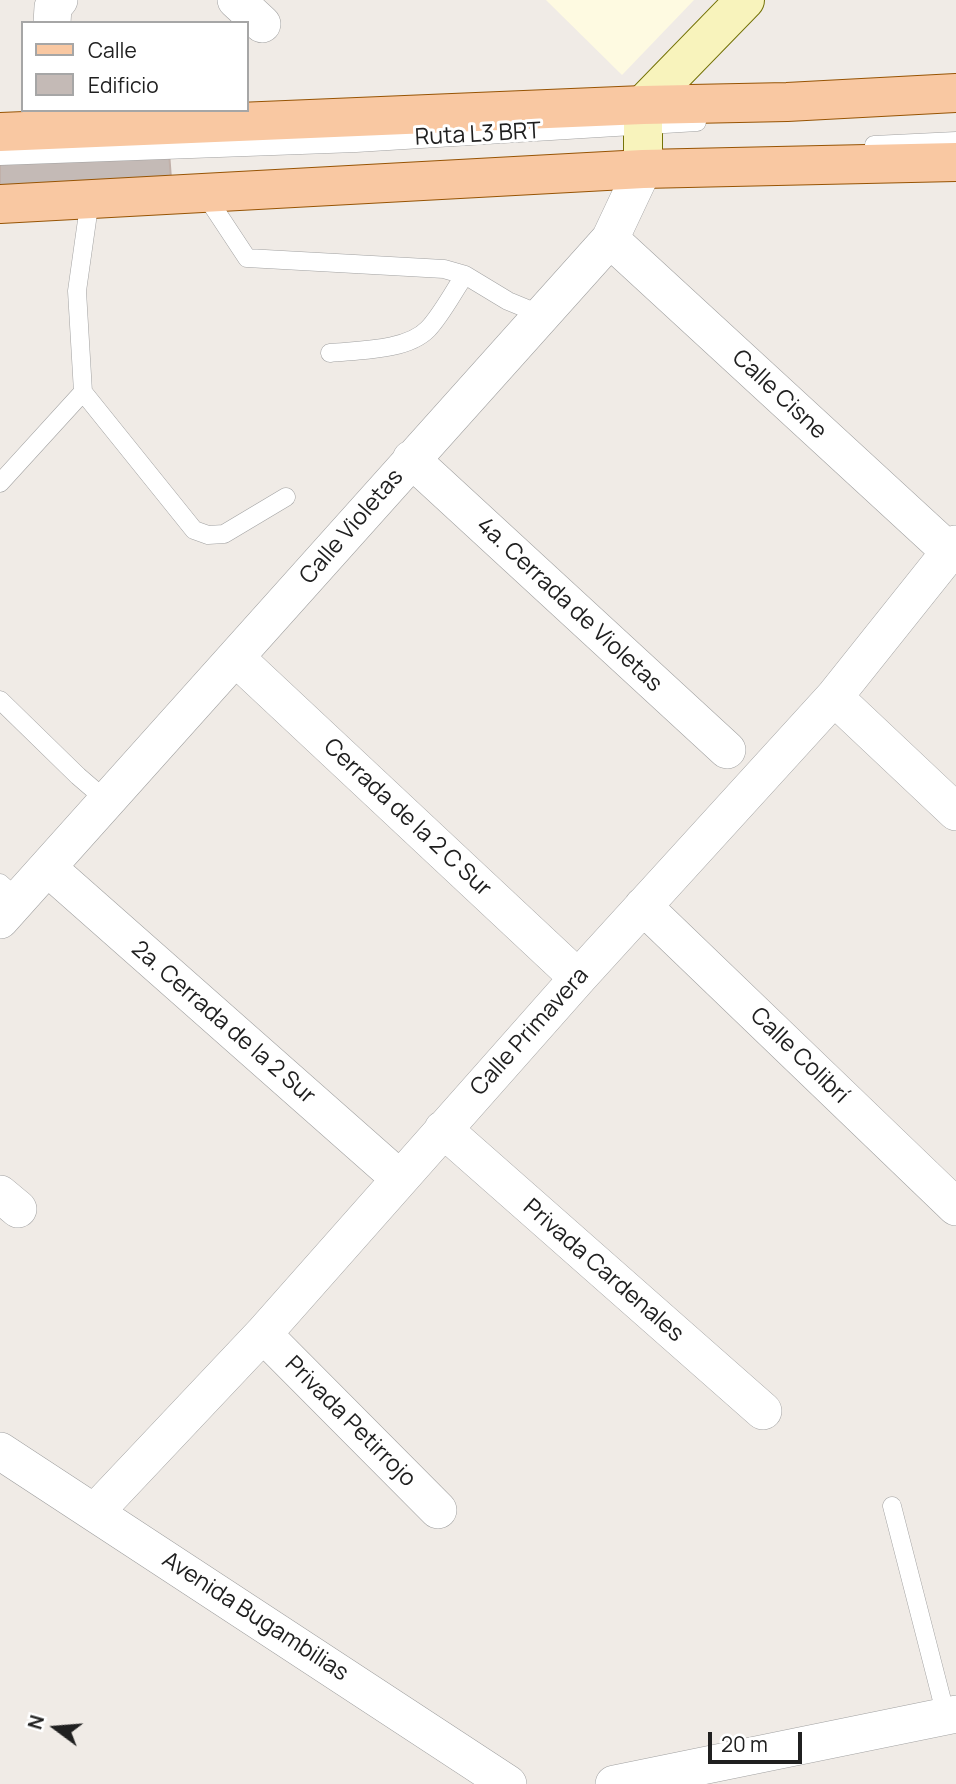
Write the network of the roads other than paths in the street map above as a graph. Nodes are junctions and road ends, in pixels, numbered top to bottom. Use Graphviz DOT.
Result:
graph roads {
  1 [pos="59,0"];
  2 [pos="745,0"];
  3 [pos="52,21"];
  4 [pos="956,93"];
  5 [pos="956,108"];
  6 [pos="201,117"];
  7 [pos="0,132"];
  8 [pos="644,139"];
  9 [pos="956,141"];
  10 [pos="861,146"];
  11 [pos="834,147"];
  12 [pos="0,156"];
  13 [pos="956,162"];
  14 [pos="0,191"];
  15 [pos="204,193"];
  16 [pos="90,199"];
  17 [pos="0,204"];
  18 [pos="610,239"];
  19 [pos="465,275"];
  20 [pos="542,315"];
  21 [pos="330,353"];
  22 [pos="83,392"];
  23 [pos="411,460"];
  24 [pos="0,483"];
  25 [pos="286,497"];
  26 [pos="953,548"];
  27 [pos="236,658"];
  28 [pos="834,696"];
  29 [pos="0,700"];
  30 [pos="727,750"];
  31 [pos="107,801"];
  32 [pos="956,812"];
  33 [pos="48,868"];
  34 [pos="6,901"];
  35 [pos="643,906"];
  36 [pos="578,978"];
  37 [pos="443,1129"];
  38 [pos="398,1178"];
  39 [pos="956,1207"];
  40 [pos="263,1334"];
  41 [pos="763,1411"];
  42 [pos="0,1451"];
  43 [pos="892,1506"];
  44 [pos="438,1510"];
  45 [pos="95,1512"];
  46 [pos="951,1715"];
  47 [pos="508,1784"];
  48 [pos="614,1784"];
  1 -- 3 [label="street"];
  2 -- 8 [label="street"];
  4 -- 8 [label="main road"];
  5 -- 8 [label="lane, Ruta L3 BRT"];
  6 -- 7 [label="main road"];
  6 -- 8 [label="main road"];
  8 -- 11 [label="lane"];
  8 -- 12 [label="lane, Ruta L3 BRT"];
  8 -- 13 [label="main road"];
  8 -- 14 [label="lane"];
  8 -- 15 [label="main road"];
  8 -- 18 [label="street, Calle Violetas"];
  9 -- 10 [label="lane"];
  15 -- 16 [label="main road"];
  15 -- 19 [label="lane"];
  16 -- 17 [label="main road"];
  16 -- 22 [label="lane"];
  18 -- 20 [label="street, Calle Violetas"];
  18 -- 26 [label="street, Calle Cisne"];
  19 -- 20 [label="lane"];
  19 -- 21 [label="lane"];
  20 -- 23 [label="street, Calle Violetas"];
  22 -- 24 [label="lane"];
  22 -- 25 [label="lane"];
  23 -- 27 [label="street, Calle Violetas"];
  23 -- 30 [label="street, 4a. Cerrada de Violetas"];
  26 -- 28 [label="street, Calle Primavera"];
  27 -- 31 [label="street, Calle Violetas"];
  27 -- 36 [label="street, Cerrada de la 2 C Sur"];
  28 -- 32 [label="street"];
  28 -- 35 [label="street, Calle Primavera"];
  29 -- 31 [label="lane"];
  31 -- 33 [label="street, Calle Violetas"];
  33 -- 34 [label="street, Calle Violetas"];
  33 -- 38 [label="street, 2a. Cerrada de la 2 Sur"];
  35 -- 36 [label="street, Calle Primavera"];
  35 -- 39 [label="street, Calle Colibrí"];
  36 -- 37 [label="street, Calle Primavera"];
  37 -- 38 [label="street, Calle Primavera"];
  37 -- 41 [label="street, Privada Cardenales"];
  38 -- 40 [label="street, Calle Primavera"];
  40 -- 44 [label="street, Privada Petirrojo"];
  40 -- 45 [label="street, Calle Primavera"];
  42 -- 45 [label="street, Avenida Bugambilias"];
  43 -- 46 [label="lane"];
  45 -- 47 [label="street, Avenida Bugambilias"];
  46 -- 48 [label="street"];
}
